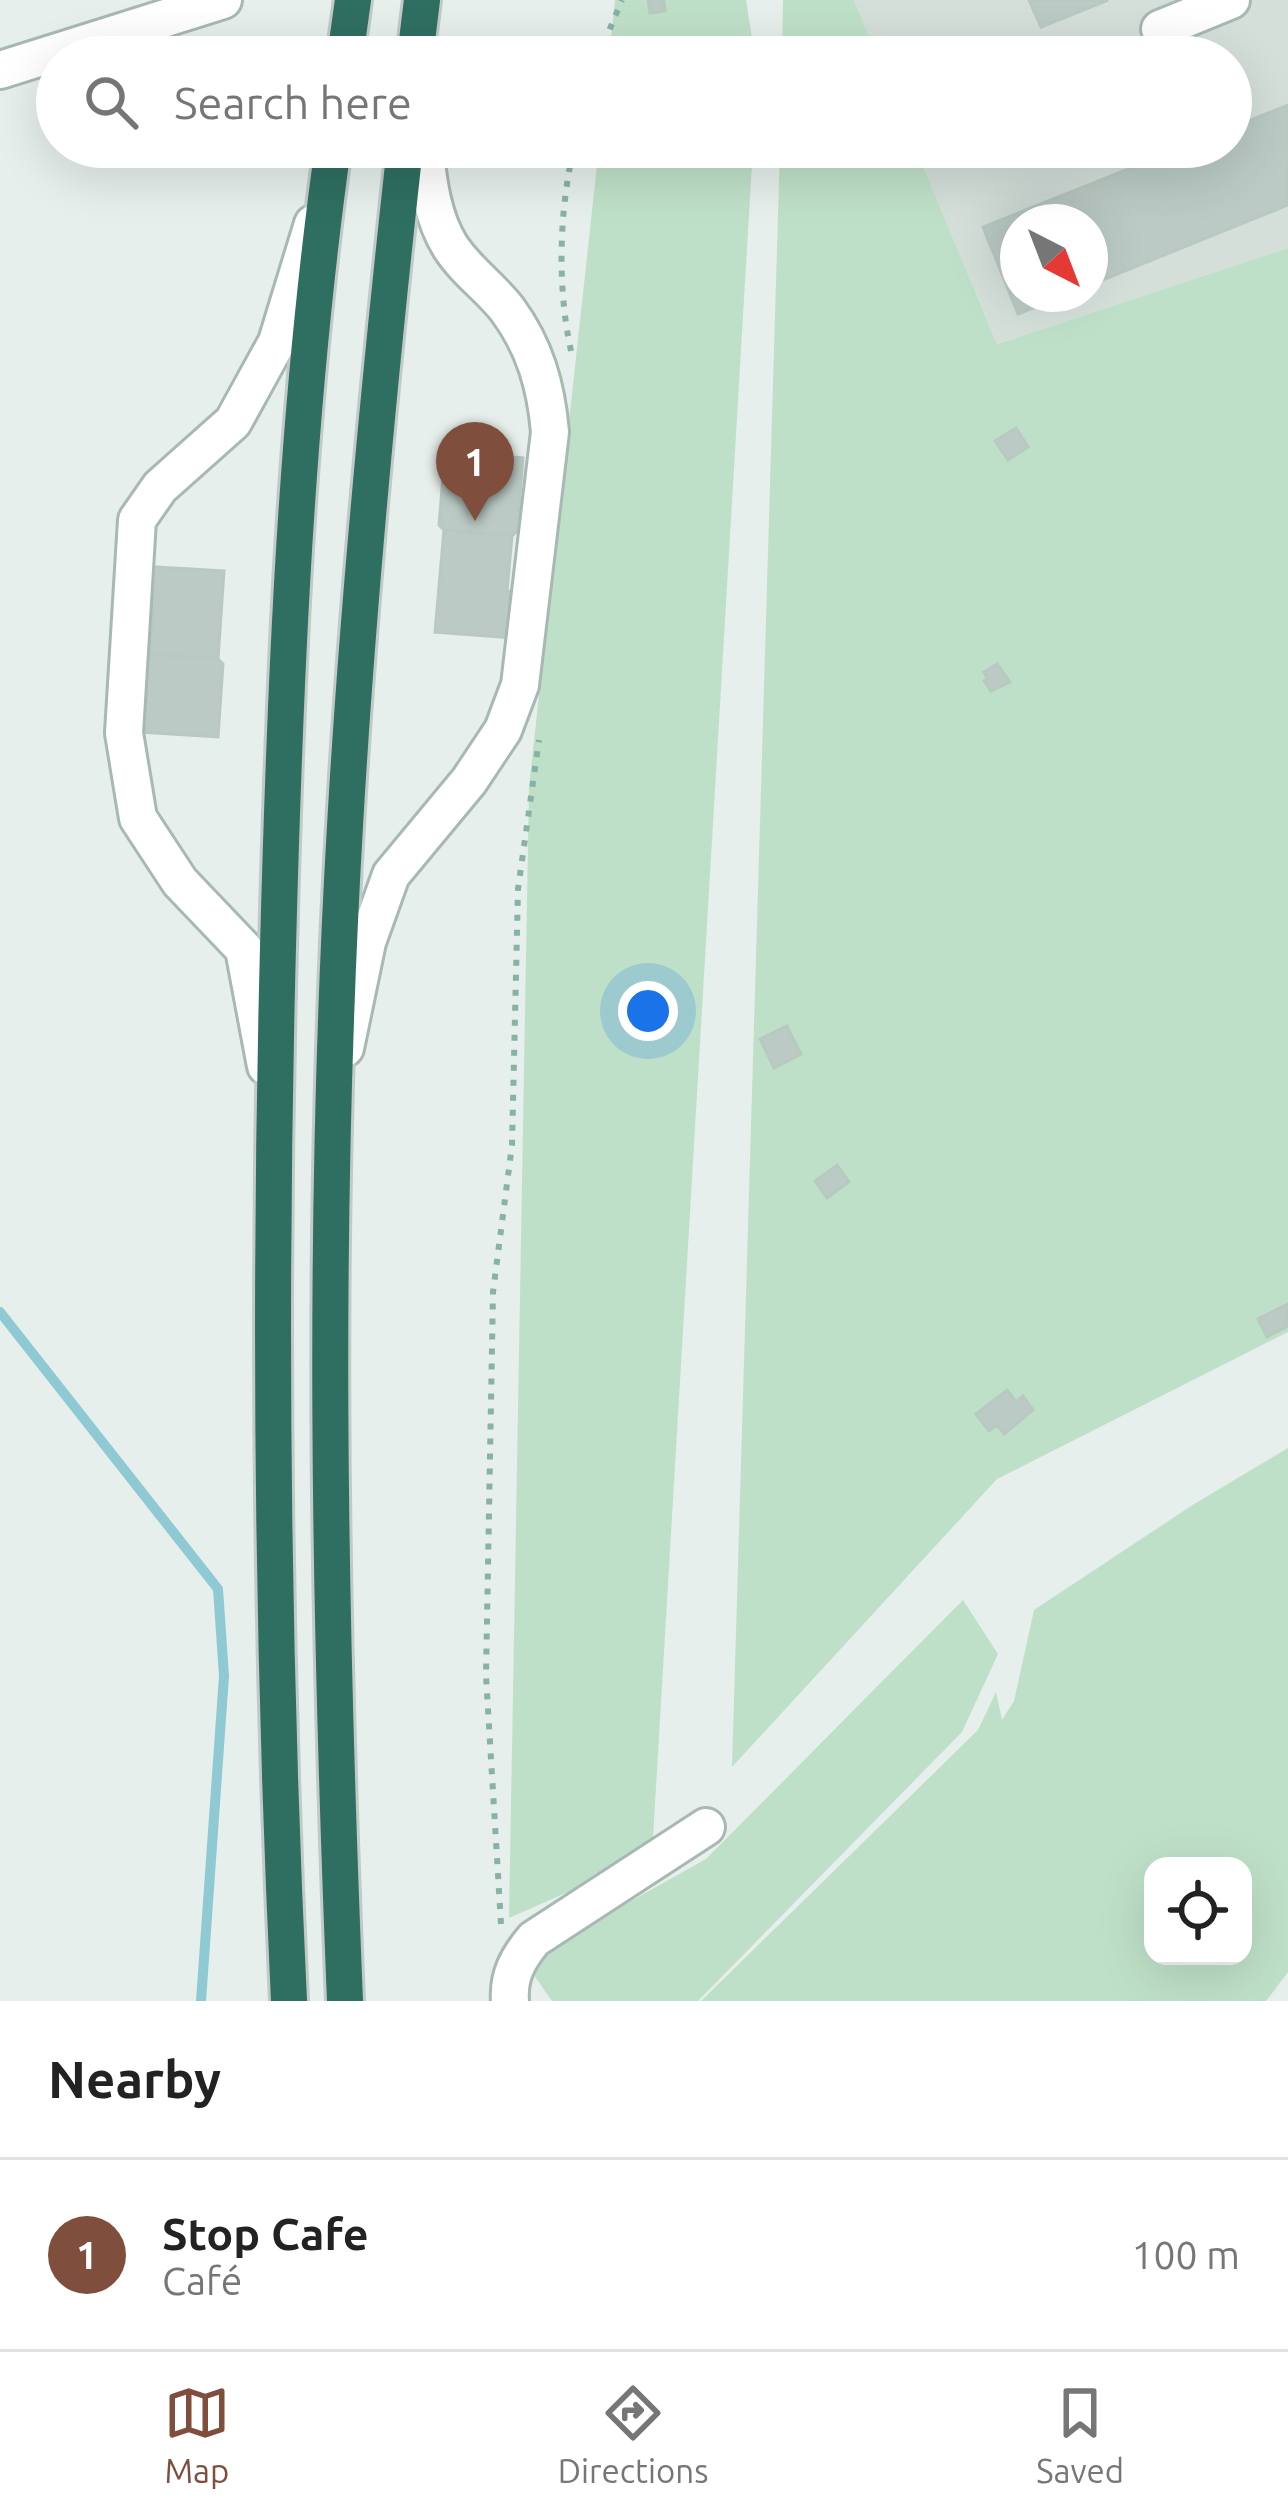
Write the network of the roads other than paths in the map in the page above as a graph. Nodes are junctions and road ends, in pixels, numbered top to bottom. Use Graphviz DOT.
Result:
graph roads {
  1 [pos="352,0"];
  2 [pos="1231,0"];
  3 [pos="214,3"];
  4 [pos="1160,29"];
  5 [pos="109,36"];
  6 [pos="348,36"];
  7 [pos="36,59"];
  8 [pos="0,70"];
  9 [pos="328,168"];
  10 [pos="330,168"];
  11 [pos="403,168"];
  12 [pos="427,168"];
  13 [pos="334,1100"];
  14 [pos="274,1113"];
  15 [pos="706,1827"];
  16 [pos="289,2001"];
  17 [pos="345,2001"];
  18 [pos="510,2001"];
  1 -- 6 [label="highway"];
  2 -- 4 [label="street"];
  3 -- 5 [label="street"];
  7 -- 8 [label="street"];
  9 -- 14 [label="street"];
  10 -- 14 [label="highway"];
  11 -- 13 [label="highway"];
  12 -- 13 [label="street"];
  13 -- 17 [label="highway"];
  14 -- 16 [label="highway"];
  15 -- 18 [label="street"];
}
